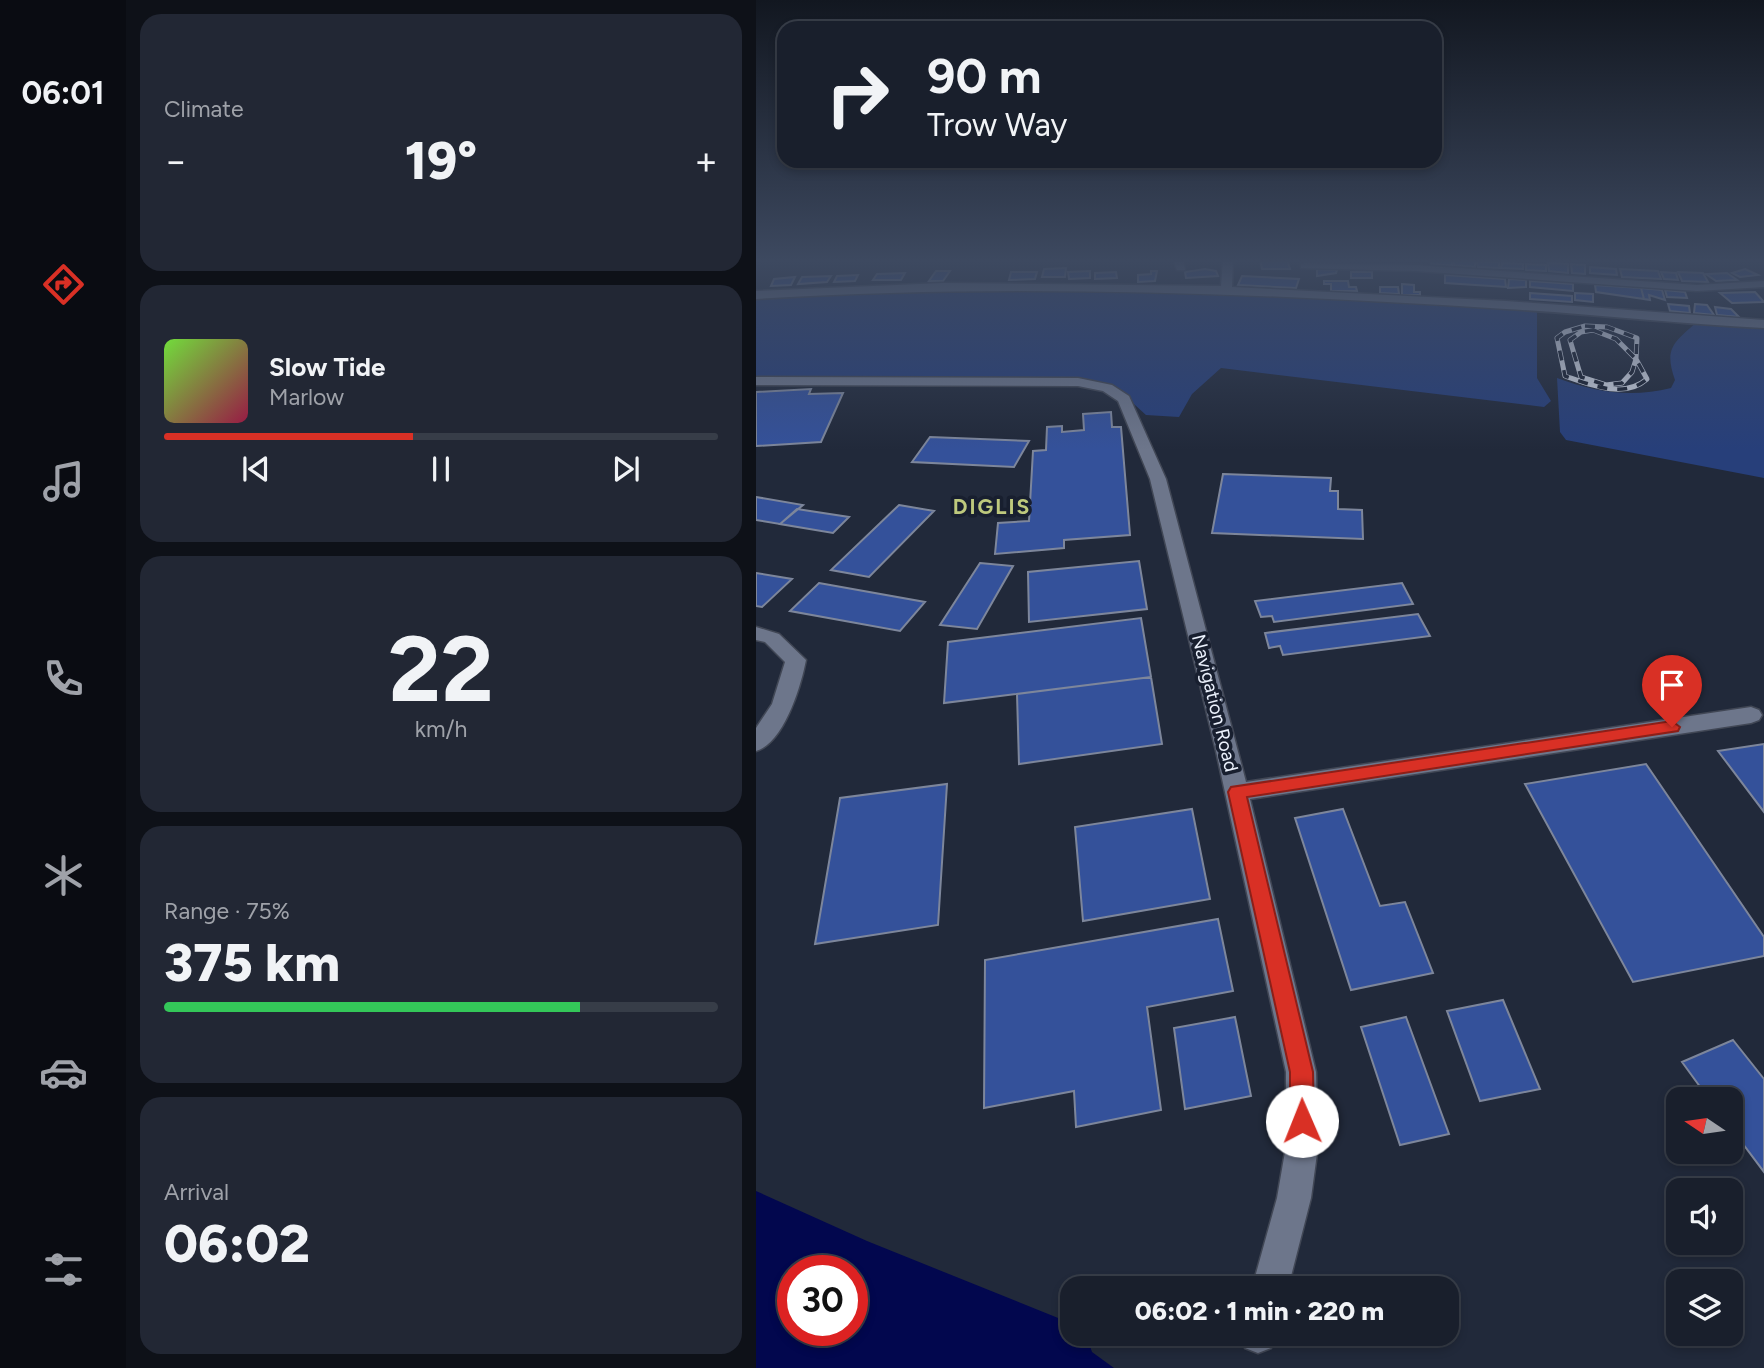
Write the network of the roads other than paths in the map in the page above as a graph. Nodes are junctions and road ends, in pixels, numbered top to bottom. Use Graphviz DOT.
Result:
graph roads {
  1 [pos="756,381"];
  2 [pos="756,634"];
  3 [pos="1751,715"];
  4 [pos="756,743"];
  5 [pos="1237,792"];
  6 [pos="1273,1276"];
  1 -- 5 [label="street, Navigation Road"];
  2 -- 4 [label="street"];
  3 -- 5 [label="street"];
  5 -- 6 [label="street, Navigation Road"];
}
